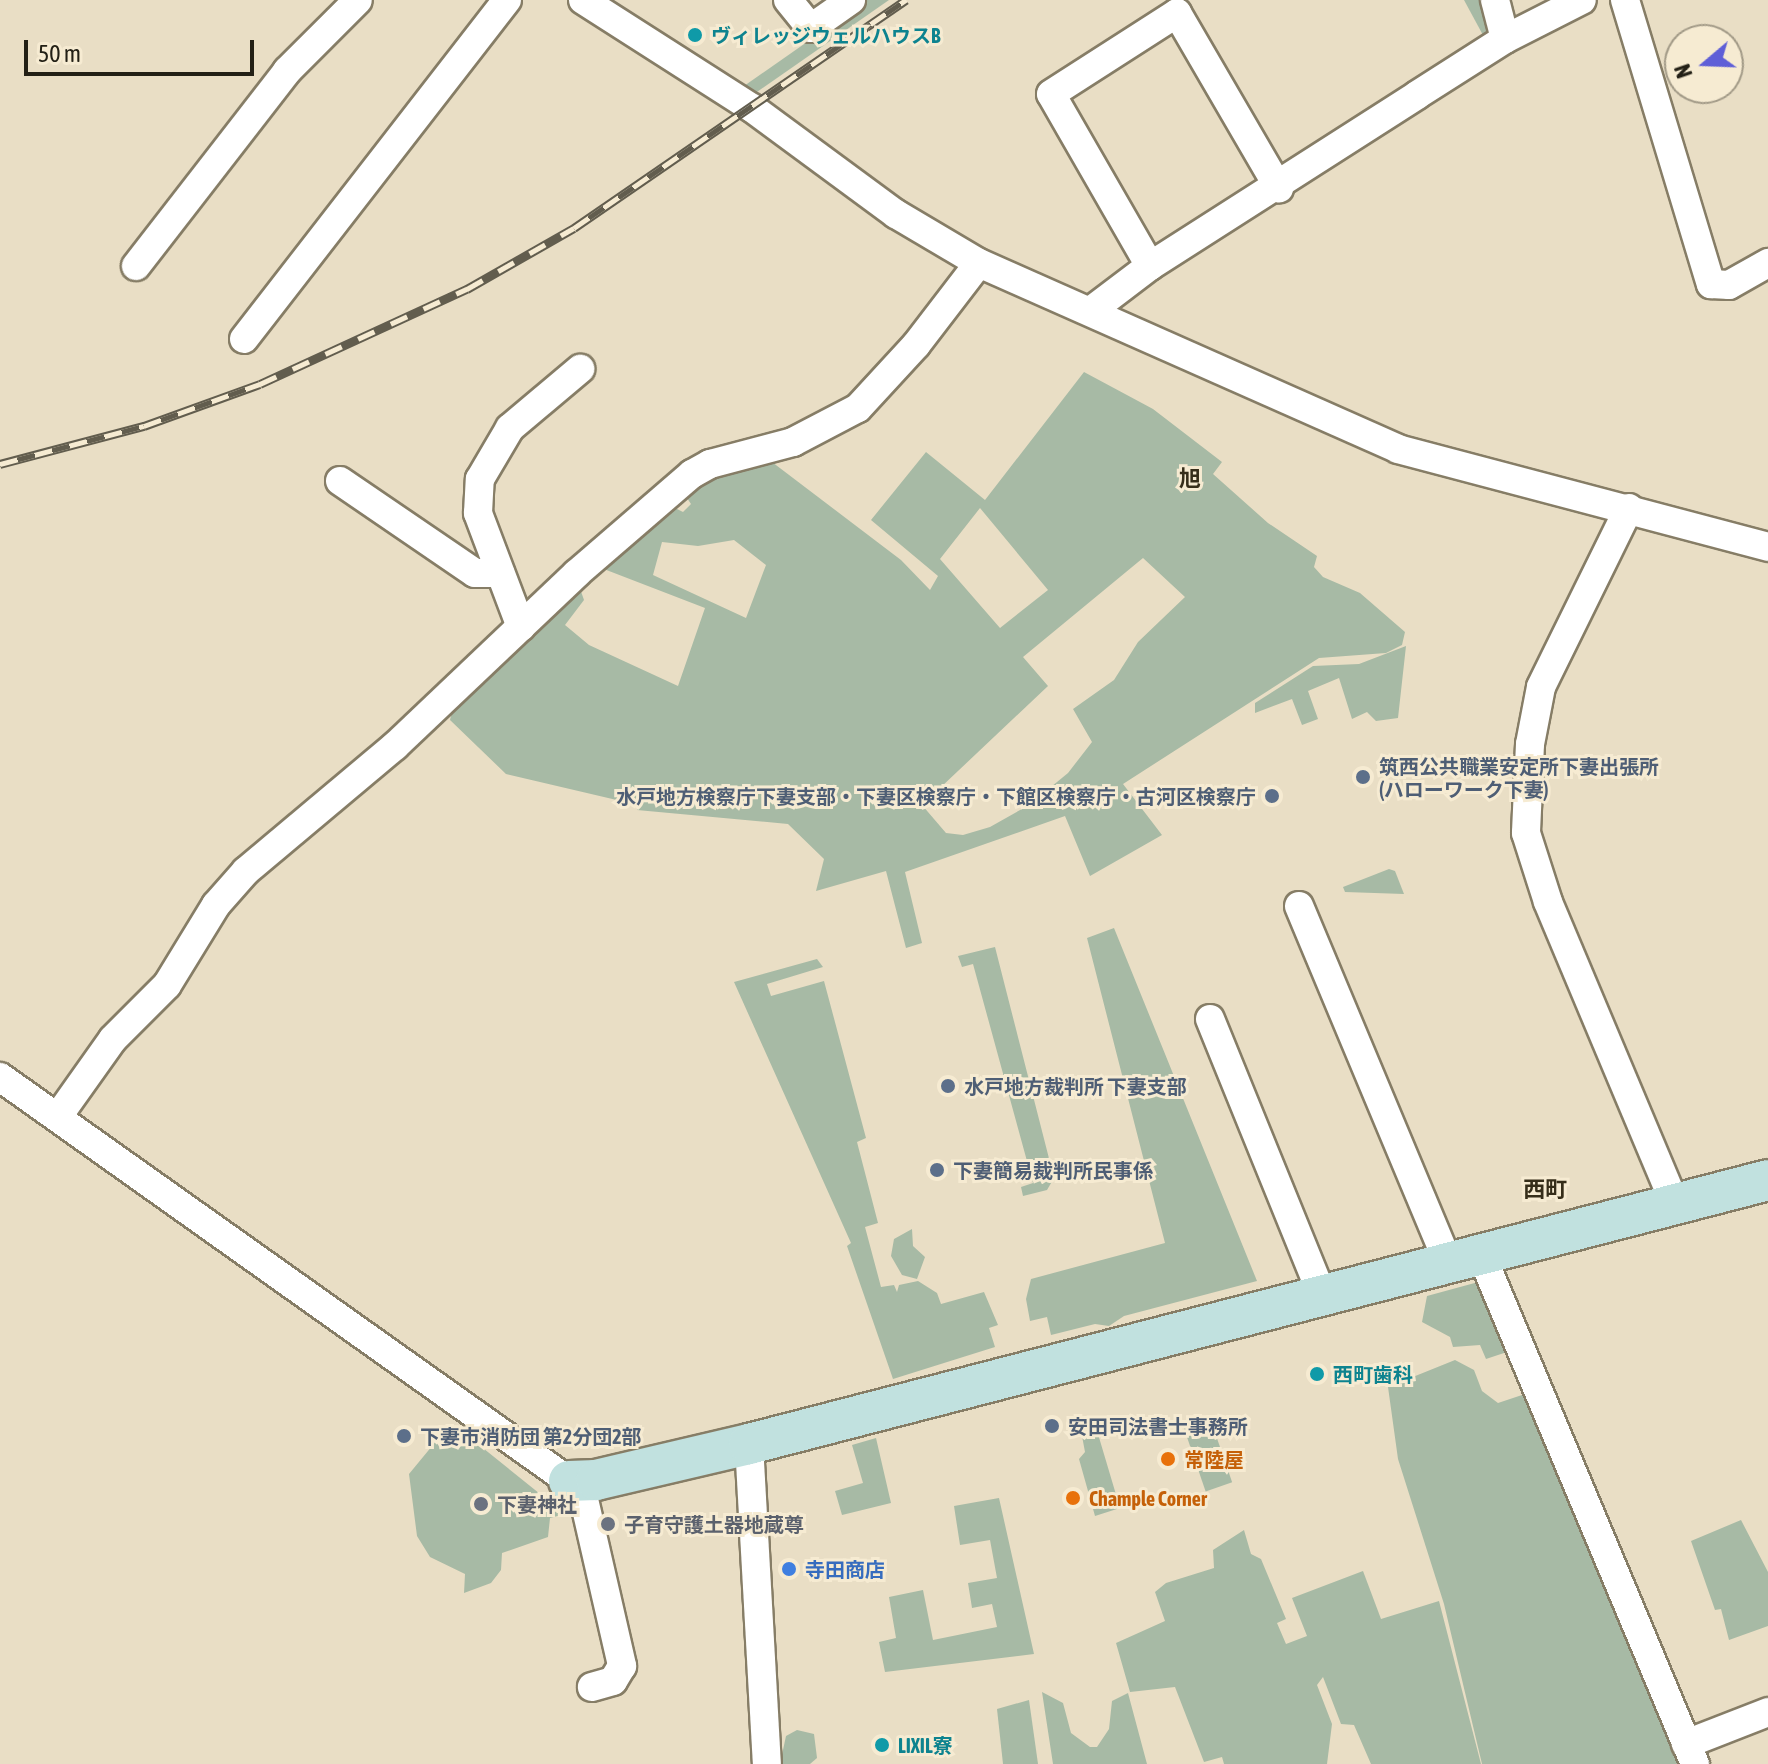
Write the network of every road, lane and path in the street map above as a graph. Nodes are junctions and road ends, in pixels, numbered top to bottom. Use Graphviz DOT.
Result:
graph roads {
  1 [pos="358,0"];
  2 [pos="507,0"];
  3 [pos="788,0"];
  4 [pos="851,0"];
  5 [pos="1495,0"];
  6 [pos="1582,0"];
  7 [pos="1625,0"];
  8 [pos="595,3"];
  9 [pos="1505,39"];
  10 [pos="1279,188"];
  11 [pos="979,263"];
  12 [pos="1768,263"];
  13 [pos="136,266"];
  14 [pos="1150,266"];
  15 [pos="1092,310"];
  16 [pos="244,339"];
  17 [pos="580,369"];
  18 [pos="340,481"];
  19 [pos="1629,508"];
  20 [pos="1768,547"];
  21 [pos="500,573"];
  22 [pos="521,627"];
  23 [pos="1299,906"];
  24 [pos="1210,1019"];
  25 [pos="0,1077"];
  26 [pos="59,1115"];
  27 [pos="1768,1180"];
  28 [pos="1675,1204"];
  29 [pos="1464,1258"];
  30 [pos="1322,1295"];
  31 [pos="749,1444"];
  32 [pos="574,1482"];
  33 [pos="592,1687"];
  34 [pos="1768,1712"];
  35 [pos="1690,1754"];
  36 [pos="767,1764"];
  1 -- 13 [label="street"];
  2 -- 16 [label="street"];
  3 -- 4 [label="street"];
  5 -- 9 [label="street"];
  6 -- 9 [label="street"];
  7 -- 12 [label="street"];
  8 -- 11 [label="street"];
  9 -- 10 [label="street"];
  10 -- 14 [label="street"];
  10 -- 14 [label="street"];
  11 -- 15 [label="street"];
  11 -- 22 [label="street"];
  14 -- 15 [label="street"];
  15 -- 19 [label="street"];
  17 -- 21 [label="street"];
  18 -- 21 [label="street"];
  19 -- 20 [label="street"];
  19 -- 28 [label="street"];
  21 -- 22 [label="street"];
  22 -- 26 [label="street"];
  23 -- 29 [label="street"];
  24 -- 30 [label="street"];
  25 -- 26 [label="street"];
  26 -- 32 [label="street"];
  27 -- 28 [label="street"];
  28 -- 29 [label="street"];
  29 -- 30 [label="street"];
  29 -- 35 [label="street"];
  30 -- 31 [label="street"];
  31 -- 32 [label="street"];
  31 -- 36 [label="street"];
  32 -- 33 [label="street"];
  34 -- 35 [label="street"];
}
